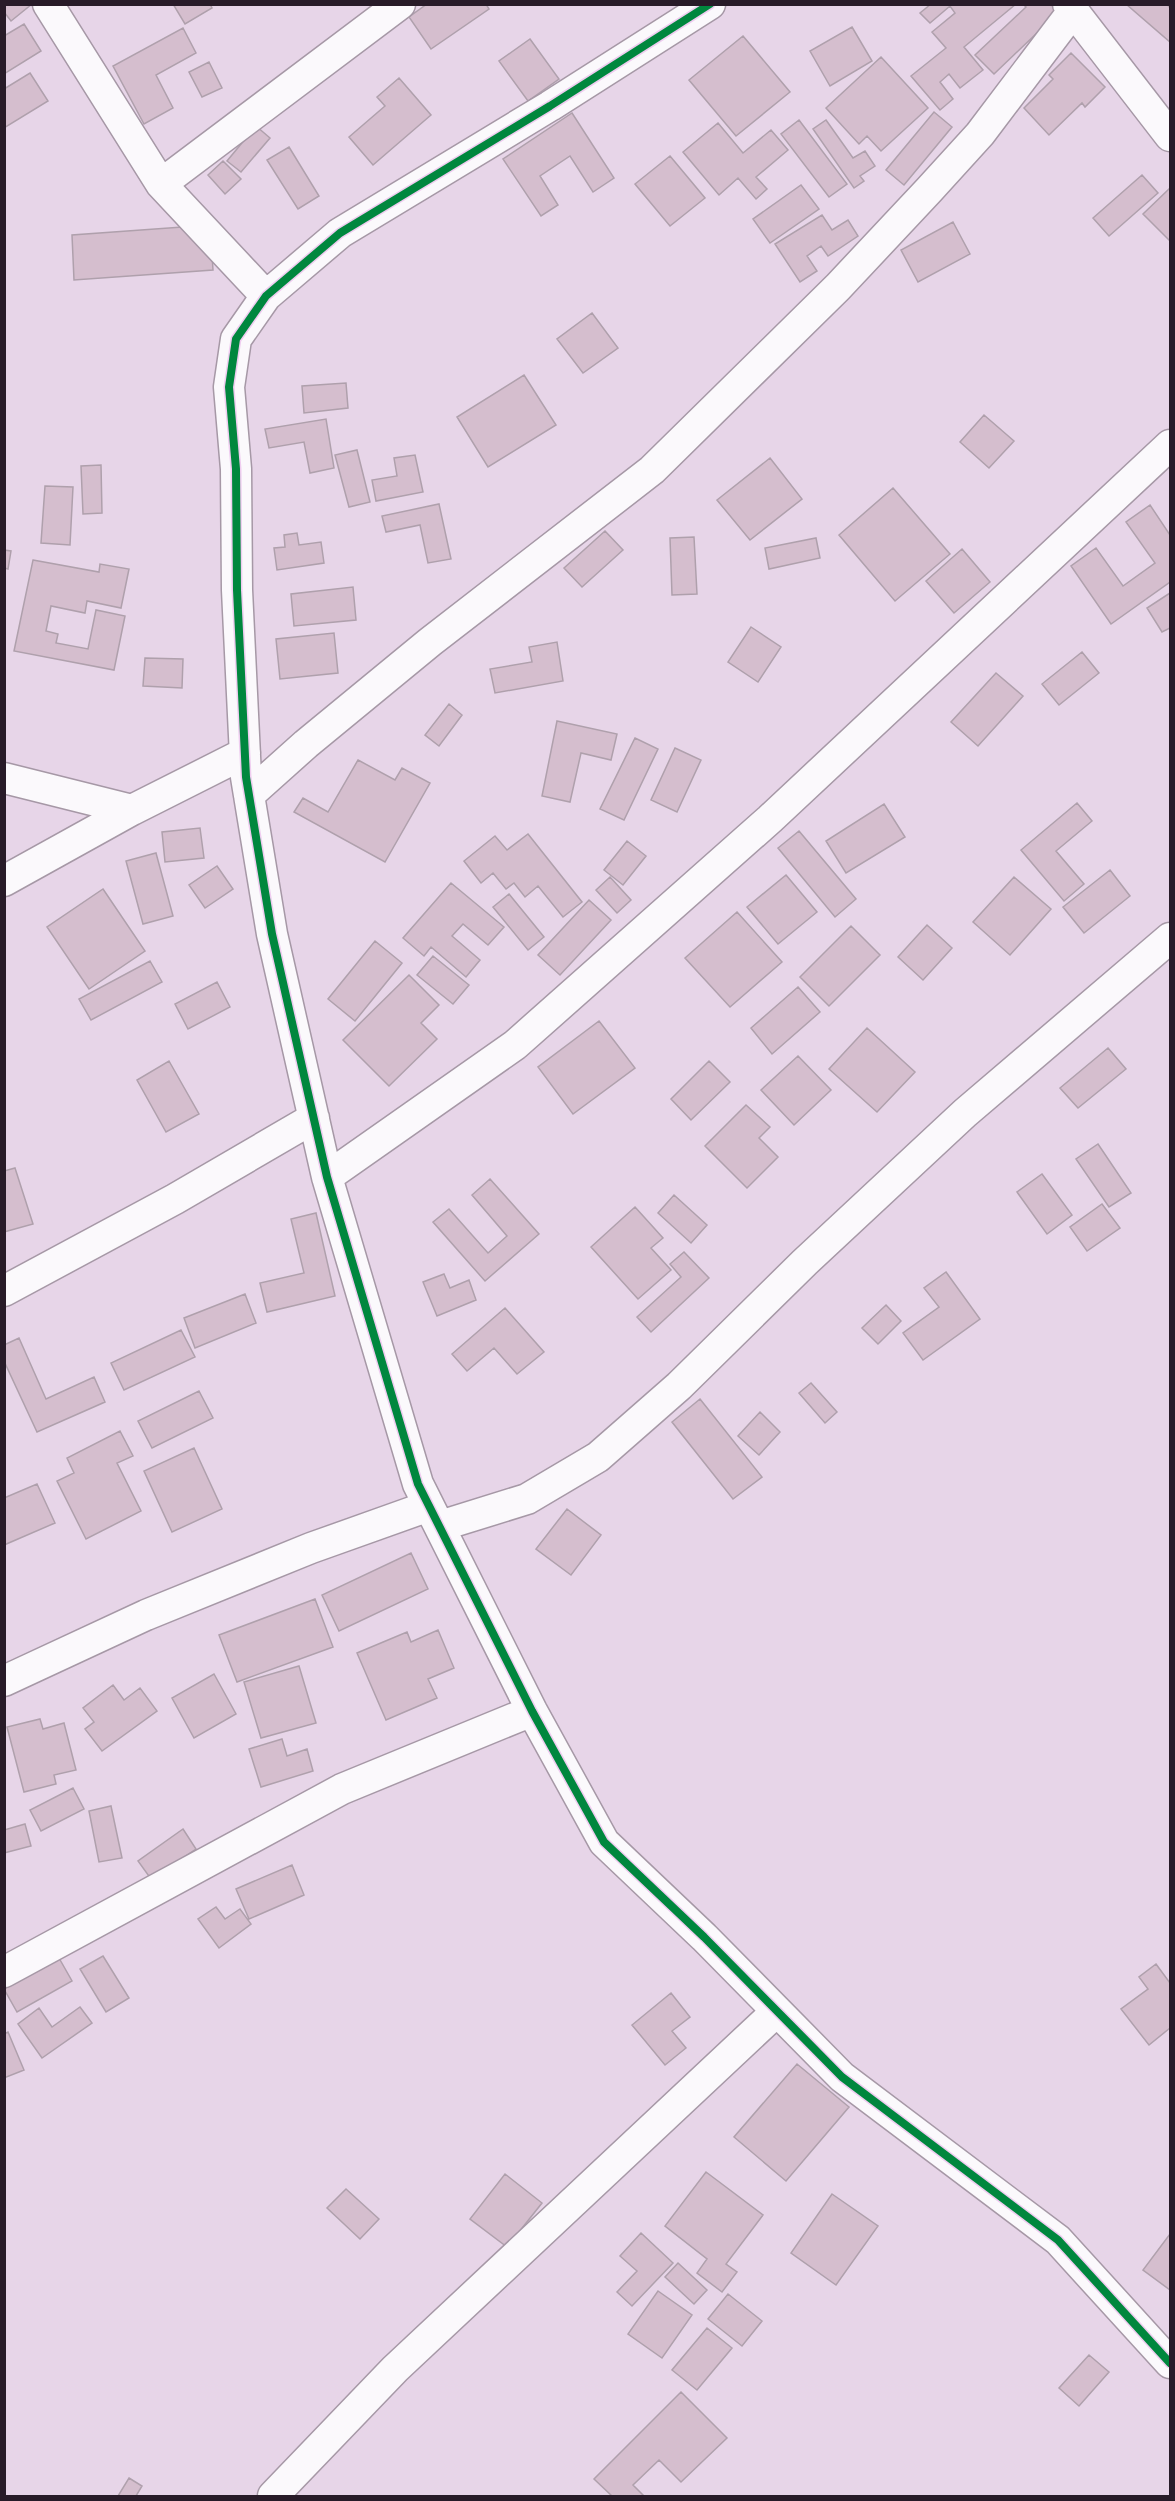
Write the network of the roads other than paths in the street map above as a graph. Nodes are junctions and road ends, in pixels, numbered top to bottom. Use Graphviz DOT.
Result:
graph roads {
  1 [pos="48,4"];
  2 [pos="400,4"];
  3 [pos="710,4"];
  4 [pos="1079,10"];
  5 [pos="1170,136"];
  6 [pos="161,184"];
  7 [pos="266,296"];
  8 [pos="1170,445"];
  9 [pos="245,753"];
  10 [pos="4,778"];
  11 [pos="249,795"];
  12 [pos="132,810"];
  13 [pos="4,881"];
  14 [pos="1170,938"];
  15 [pos="314,1118"];
  16 [pos="327,1177"];
  17 [pos="4,1291"];
  18 [pos="434,1516"];
  19 [pos="4,1681"];
  20 [pos="532,1711"];
  21 [pos="4,1972"];
  22 [pos="777,2012"];
  23 [pos="1170,2363"];
  24 [pos="273,2496"];
  1 -- 6 [label="street"];
  2 -- 6 [label="street"];
  3 -- 7 [label="street"];
  4 -- 5 [label="street"];
  4 -- 11 [label="street"];
  6 -- 7 [label="street"];
  7 -- 9 [label="street"];
  8 -- 16 [label="street"];
  9 -- 11 [label="street"];
  9 -- 12 [label="street"];
  10 -- 12 [label="street"];
  11 -- 15 [label="street"];
  12 -- 13 [label="street"];
  14 -- 18 [label="street"];
  15 -- 16 [label="street"];
  15 -- 17 [label="street"];
  16 -- 18 [label="street"];
  18 -- 19 [label="street"];
  18 -- 20 [label="street"];
  20 -- 21 [label="street"];
  20 -- 22 [label="street"];
  22 -- 23 [label="street"];
  22 -- 24 [label="street"];
}
